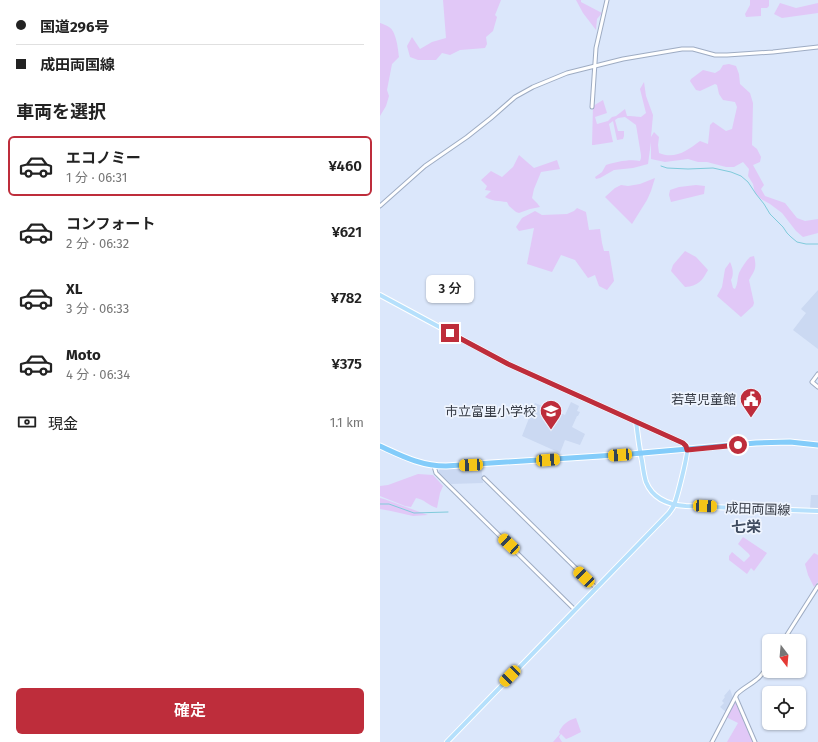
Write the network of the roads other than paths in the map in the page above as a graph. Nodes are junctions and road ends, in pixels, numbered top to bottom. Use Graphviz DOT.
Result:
graph roads {
  1 [pos="608,0"];
  2 [pos="818,47"];
  3 [pos="595,66"];
  4 [pos="592,107"];
  5 [pos="380,206"];
  6 [pos="380,295"];
  7 [pos="818,374"];
  8 [pos="818,387"];
  9 [pos="636,422"];
  10 [pos="818,445"];
  11 [pos="380,446"];
  12 [pos="687,450"];
  13 [pos="640,453"];
  14 [pos="434,466"];
  15 [pos="484,478"];
  16 [pos="675,504"];
  17 [pos="818,511"];
  18 [pos="818,586"];
  19 [pos="597,588"];
  20 [pos="575,610"];
  21 [pos="787,634"];
  22 [pos="762,674"];
  23 [pos="736,698"];
  24 [pos="447,742"];
  25 [pos="712,742"];
  26 [pos="755,742"];
  1 -- 3 [label="street"];
  2 -- 3 [label="street"];
  3 -- 4 [label="street"];
  3 -- 5 [label="street"];
  6 -- 9 [label="main road"];
  7 -- 8 [label="street"];
  9 -- 12 [label="main road"];
  9 -- 13 [label="main road, 成田両国線"];
  10 -- 12 [label="highway"];
  11 -- 14 [label="highway"];
  12 -- 13 [label="highway"];
  12 -- 16 [label="main road"];
  13 -- 14 [label="highway"];
  13 -- 16 [label="main road, 成田両国線"];
  14 -- 20 [label="street"];
  15 -- 19 [label="street"];
  16 -- 17 [label="main road, 成田両国線"];
  16 -- 19 [label="main road"];
  18 -- 21 [label="street"];
  19 -- 20 [label="main road"];
  20 -- 24 [label="main road"];
  22 -- 23 [label="street"];
  23 -- 25 [label="street"];
  23 -- 26 [label="street"];
}
